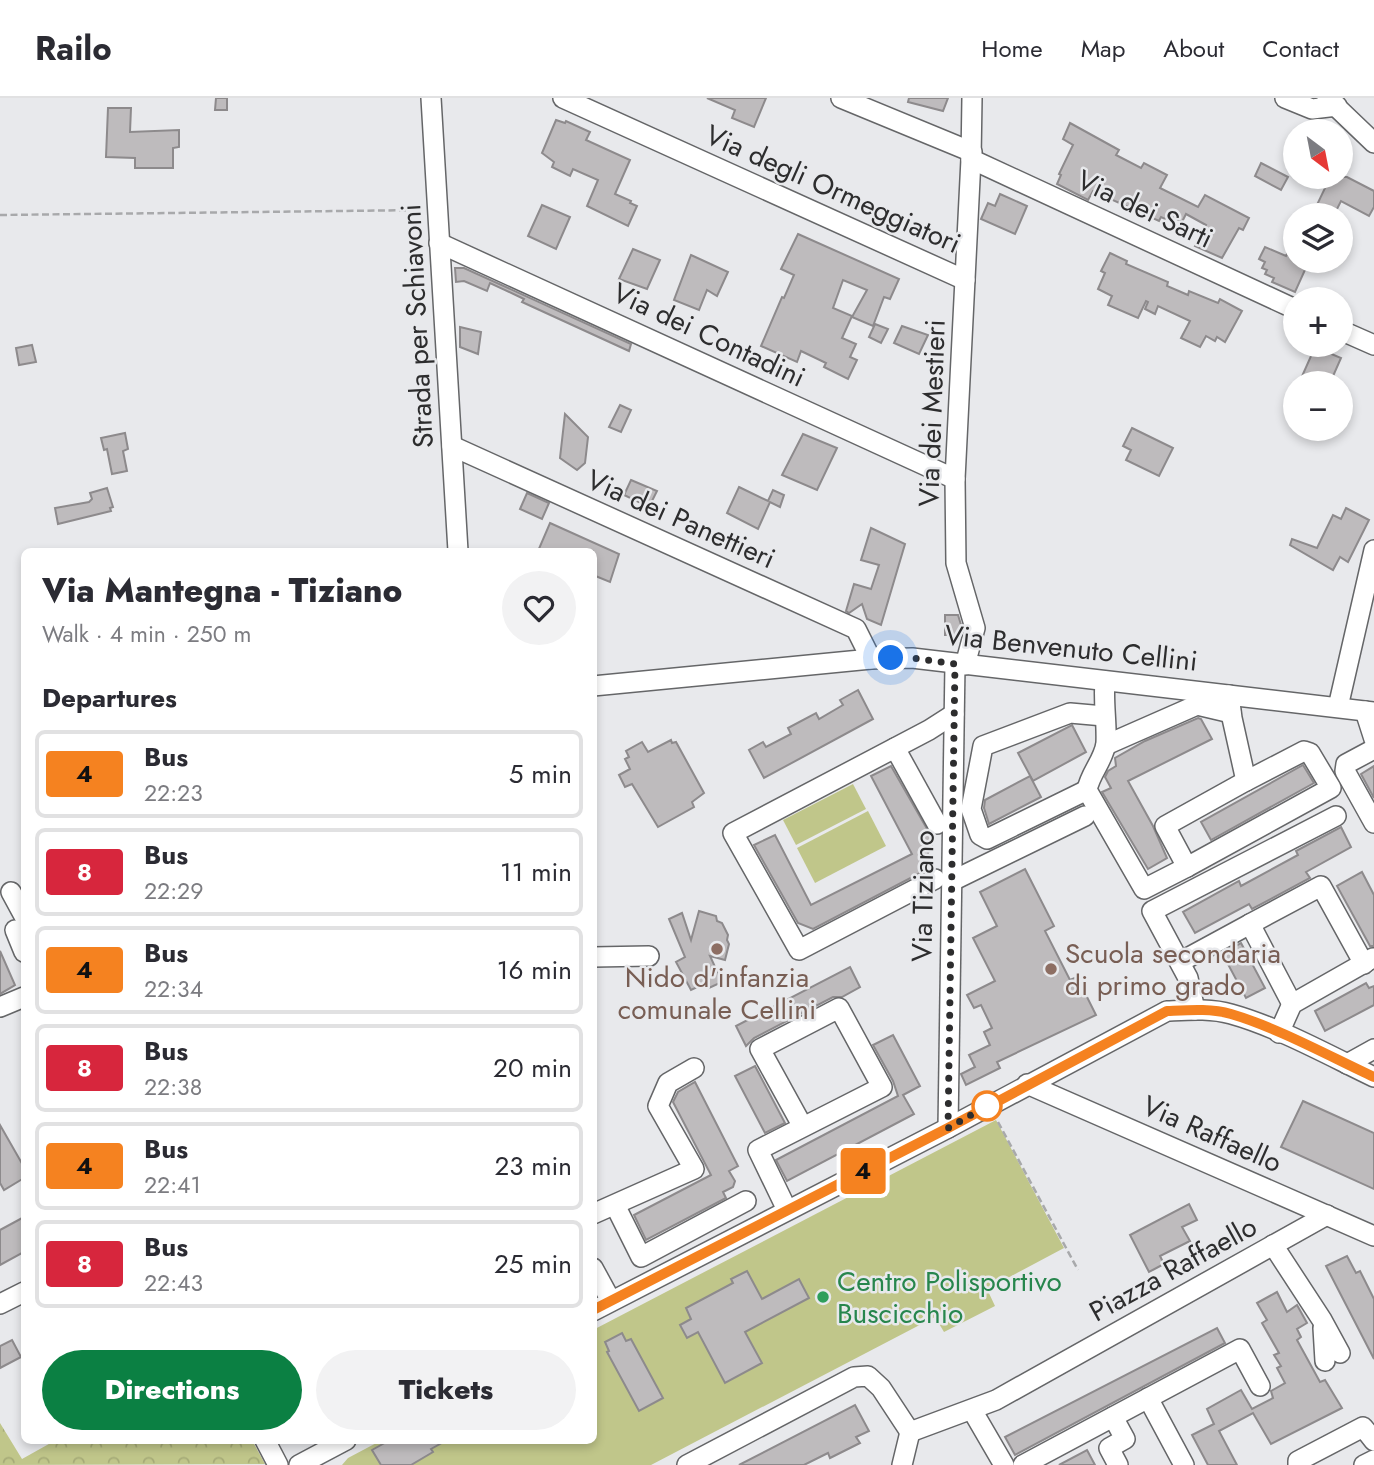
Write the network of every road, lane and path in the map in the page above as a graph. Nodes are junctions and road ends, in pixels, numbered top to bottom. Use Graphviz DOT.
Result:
graph roads {
  1 [pos="431,98"];
  2 [pos="563,98"];
  3 [pos="841,98"];
  4 [pos="972,98"];
  5 [pos="1285,98"];
  6 [pos="1332,102"];
  7 [pos="1374,143"];
  8 [pos="971,155"];
  9 [pos="438,210"];
  10 [pos="0,215"];
  11 [pos="439,243"];
  12 [pos="965,280"];
  13 [pos="1283,303"];
  14 [pos="1353,336"];
  15 [pos="1374,345"];
  16 [pos="452,446"];
  17 [pos="955,479"];
  18 [pos="458,548"];
  19 [pos="1374,550"];
  20 [pos="871,659"];
  21 [pos="960,665"];
  22 [pos="1105,681"];
  23 [pos="597,688"];
  24 [pos="1230,704"];
  25 [pos="1338,707"];
  26 [pos="1370,711"];
  27 [pos="954,714"];
  28 [pos="1104,716"];
  29 [pos="1374,739"];
  30 [pos="1106,745"];
  31 [pos="895,748"];
  32 [pos="1374,749"];
  33 [pos="1246,781"];
  34 [pos="1087,790"];
  35 [pos="1085,816"];
  36 [pos="1336,816"];
  37 [pos="1374,823"];
  38 [pos="937,824"];
  39 [pos="1187,867"];
  40 [pos="943,880"];
  41 [pos="12,892"];
  42 [pos="20,923"];
  43 [pos="1250,924"];
  44 [pos="649,956"];
  45 [pos="597,957"];
  46 [pos="1369,961"];
  47 [pos="1180,962"];
  48 [pos="21,998"];
  49 [pos="1292,1004"];
  50 [pos="0,1007"];
  51 [pos="1195,1010"];
  52 [pos="1279,1033"];
  53 [pos="1374,1049"];
  54 [pos="1346,1064"];
  55 [pos="694,1068"];
  56 [pos="1374,1077"];
  57 [pos="1027,1084"];
  58 [pos="996,1118"];
  59 [pos="803,1127"];
  60 [pos="948,1128"];
  61 [pos="746,1201"];
  62 [pos="615,1205"];
  63 [pos="787,1210"];
  64 [pos="597,1212"];
  65 [pos="1327,1215"];
  66 [pos="1374,1236"];
  67 [pos="1273,1245"];
  68 [pos="1078,1270"];
  69 [pos="597,1275"];
  70 [pos="21,1294"];
  71 [pos="611,1301"];
  72 [pos="0,1304"];
  73 [pos="597,1309"];
  74 [pos="1333,1357"];
  75 [pos="1260,1386"];
  76 [pos="1148,1398"];
  77 [pos="972,1410"];
  78 [pos="1113,1417"];
  79 [pos="910,1432"];
  80 [pos="1374,1441"];
  81 [pos="267,1444"];
  82 [pos="338,1444"];
  83 [pos="1374,1460"];
  84 [pos="1034,1463"];
  85 [pos="278,1465"];
  86 [pos="299,1465"];
  87 [pos="687,1465"];
  88 [pos="902,1465"];
  89 [pos="1004,1465"];
  90 [pos="1118,1465"];
  91 [pos="1184,1465"];
  92 [pos="1298,1465"];
  93 [pos="1364,1465"];
  1 -- 9 [label="street, Strada per Schiavoni"];
  2 -- 12 [label="street, Via degli Ormeggiatori"];
  3 -- 8 [label="street, Via dei Sarti"];
  4 -- 8 [label="street, Via dei Mestieri"];
  5 -- 6 [label="street"];
  6 -- 7 [label="street"];
  8 -- 12 [label="street, Via dei Mestieri"];
  8 -- 13 [label="street, Via dei Sarti"];
  9 -- 10 [label="path"];
  9 -- 11 [label="street, Strada per Schiavoni"];
  11 -- 16 [label="street, Strada per Schiavoni"];
  11 -- 17 [label="street, Via dei Contadini"];
  12 -- 17 [label="street, Via dei Mestieri"];
  14 -- 15 [label="street"];
  16 -- 18 [label="street, Strada per Schiavoni"];
  16 -- 20 [label="street, Via dei Panettieri"];
  17 -- 21 [label="street, Via dei Mestieri"];
  19 -- 25 [label="street"];
  20 -- 21 [label="street, Via Benvenuto Cellini"];
  20 -- 23 [label="street, Via Benvenuto Cellini"];
  21 -- 22 [label="street, Via Benvenuto Cellini"];
  21 -- 27 [label="street, Via Tiziano"];
  22 -- 24 [label="street, Via Benvenuto Cellini"];
  22 -- 28 [label="street"];
  24 -- 25 [label="street, Via Benvenuto Cellini"];
  24 -- 30 [label="street"];
  24 -- 33 [label="street"];
  25 -- 26 [label="street, Via Benvenuto Cellini"];
  26 -- 29 [label="street"];
  27 -- 31 [label="street"];
  27 -- 40 [label="street, Via Tiziano"];
  28 -- 30 [label="street"];
  28 -- 34 [label="street"];
  30 -- 34 [label="street"];
  31 -- 38 [label="street"];
  31 -- 40 [label="street"];
  32 -- 37 [label="street"];
  33 -- 39 [label="street"];
  33 -- 39 [label="street"];
  34 -- 39 [label="street"];
  35 -- 40 [label="street"];
  36 -- 47 [label="street"];
  40 -- 60 [label="street, Via Tiziano"];
  41 -- 42 [label="street"];
  43 -- 46 [label="street"];
  43 -- 47 [label="street"];
  43 -- 49 [label="street"];
  44 -- 45 [label="street"];
  46 -- 49 [label="street"];
  47 -- 51 [label="street"];
  48 -- 50 [label="street"];
  49 -- 52 [label="street"];
  51 -- 52 [label="street"];
  51 -- 57 [label="street"];
  52 -- 54 [label="street"];
  53 -- 54 [label="street"];
  54 -- 56 [label="street"];
  55 -- 62 [label="street"];
  57 -- 60 [label="street"];
  57 -- 65 [label="street, Via Raffaello"];
  58 -- 68 [label="path"];
  59 -- 59 [label="street"];
  59 -- 63 [label="street"];
  60 -- 63 [label="street"];
  61 -- 62 [label="street"];
  62 -- 64 [label="street"];
  63 -- 71 [label="street"];
  65 -- 66 [label="street, Via Raffaello"];
  65 -- 67 [label="street, Piazza Raffaello"];
  67 -- 74 [label="street"];
  67 -- 77 [label="street, Piazza Raffaello"];
  69 -- 71 [label="street"];
  70 -- 72 [label="street"];
  71 -- 73 [label="street"];
  75 -- 76 [label="street"];
  76 -- 78 [label="street"];
  76 -- 91 [label="street"];
  77 -- 79 [label="street, Piazza Raffaello"];
  77 -- 89 [label="street"];
  78 -- 84 [label="street"];
  78 -- 90 [label="street"];
  79 -- 87 [label="street"];
  79 -- 88 [label="street"];
  80 -- 92 [label="street"];
  81 -- 85 [label="street"];
  82 -- 86 [label="street"];
  83 -- 93 [label="street"];
}
